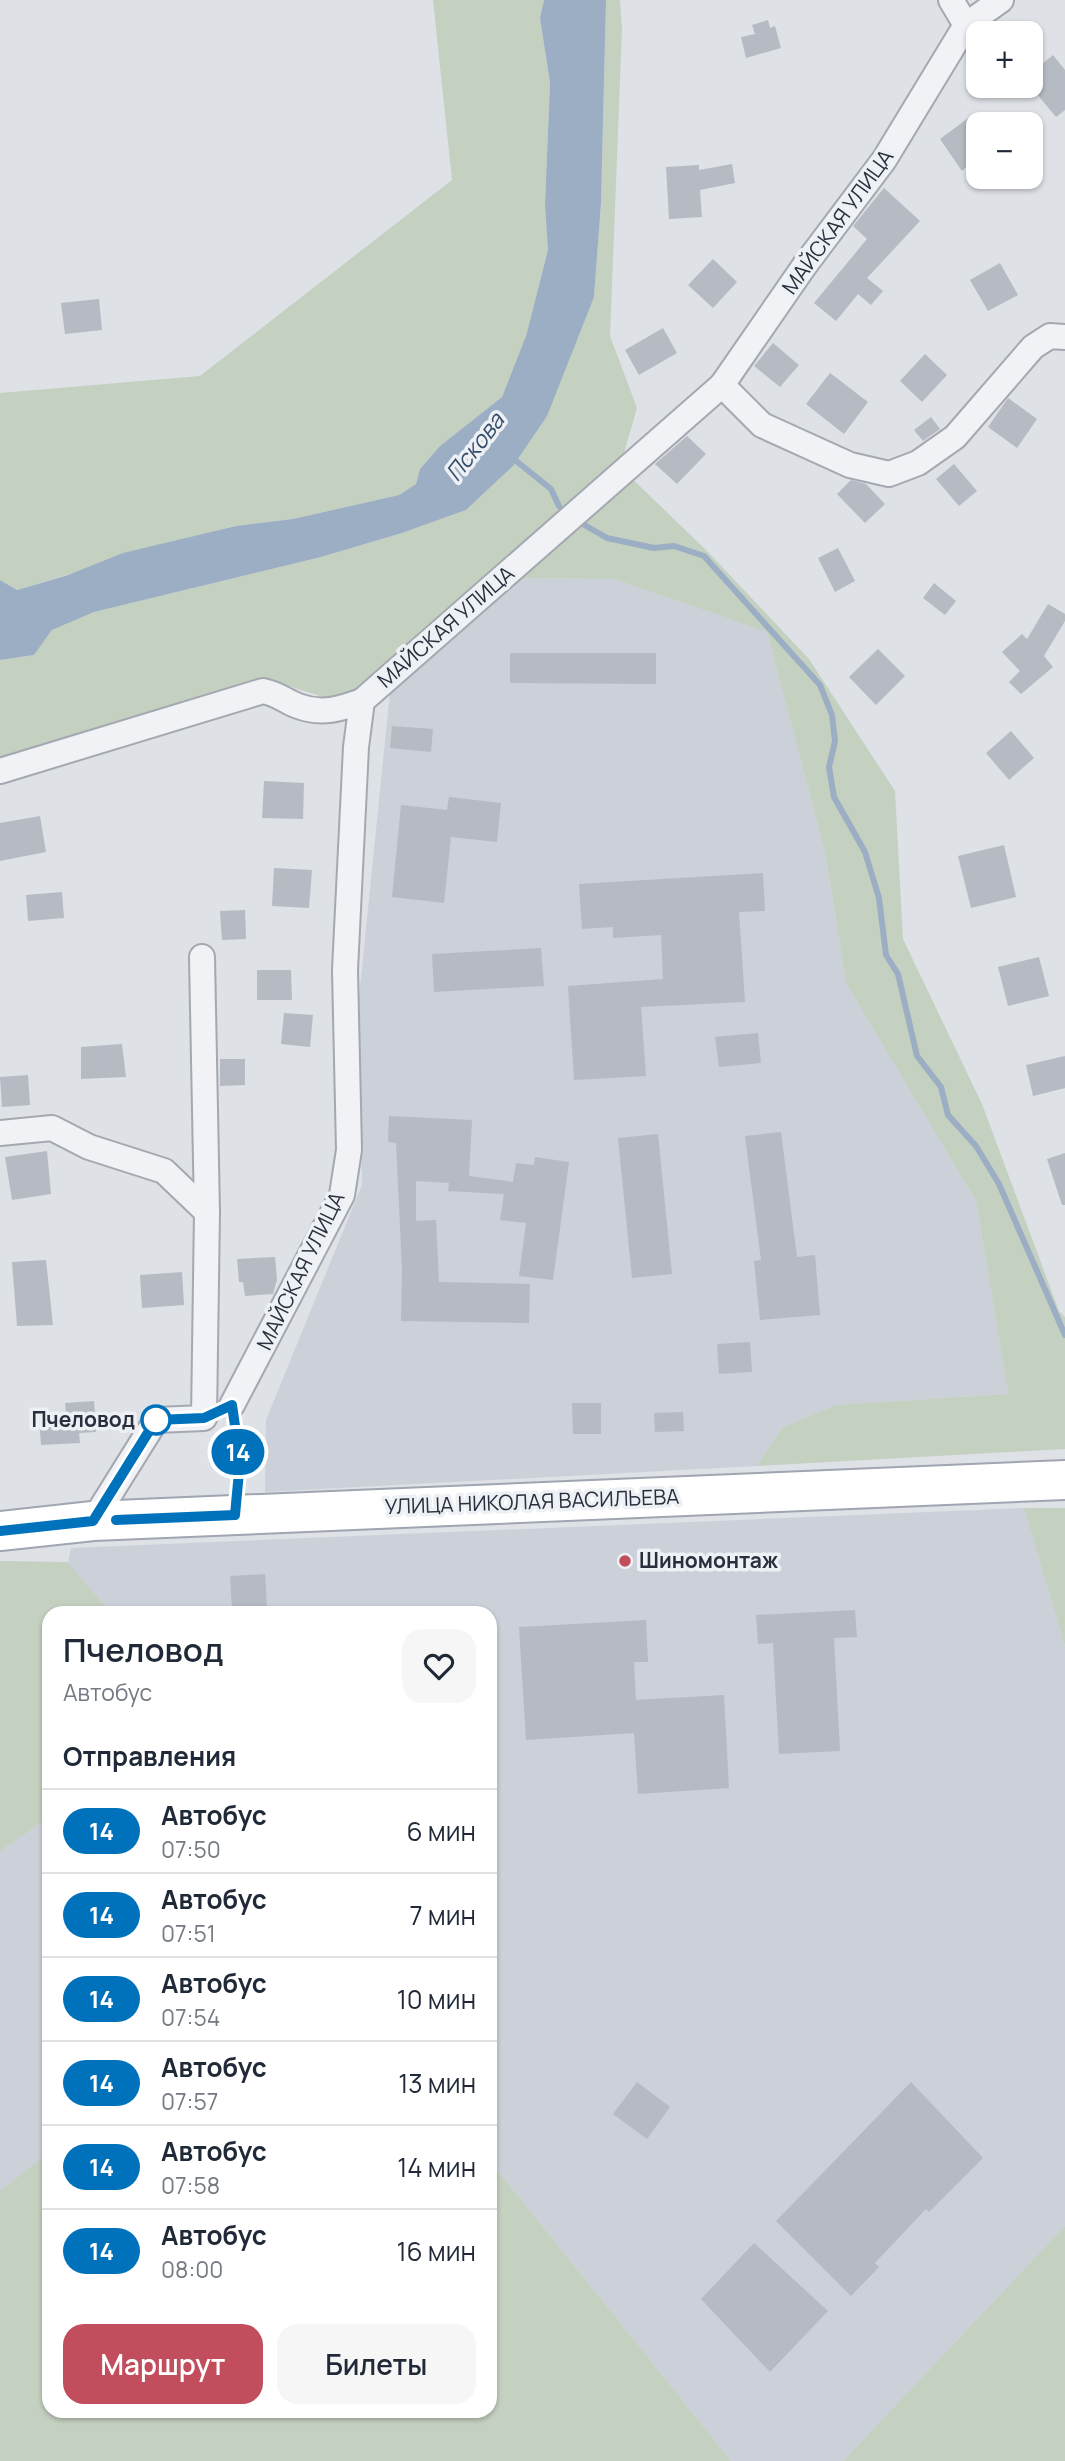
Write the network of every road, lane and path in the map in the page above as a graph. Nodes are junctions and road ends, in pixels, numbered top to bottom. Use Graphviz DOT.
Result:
graph roads {
  1 [pos="951,0"];
  2 [pos="1001,0"];
  3 [pos="970,21"];
  4 [pos="966,24"];
  5 [pos="1065,337"];
  6 [pos="722,385"];
  7 [pos="362,701"];
  8 [pos="0,771"];
  9 [pos="202,957"];
  10 [pos="0,1133"];
  11 [pos="207,1212"];
  12 [pos="232,1405"];
  13 [pos="1065,1480"];
  14 [pos="93,1521"];
  15 [pos="0,1531"];
  1 -- 4 [label="street"];
  2 -- 3 [label="street, МАЙСКАЯ УЛИЦА"];
  4 -- 6 [label="street, МАЙСКАЯ УЛИЦА"];
  5 -- 6 [label="street"];
  6 -- 7 [label="street, МАЙСКАЯ УЛИЦА"];
  7 -- 8 [label="street"];
  7 -- 12 [label="street, МАЙСКАЯ УЛИЦА"];
  9 -- 11 [label="street"];
  10 -- 11 [label="street"];
  11 -- 14 [label="street"];
  13 -- 14 [label="main road, УЛИЦА НИКОЛАЯ ВАСИЛЬЕВА"];
  14 -- 15 [label="main road, УЛИЦА НИКОЛАЯ ВАСИЛЬЕВА"];
}
